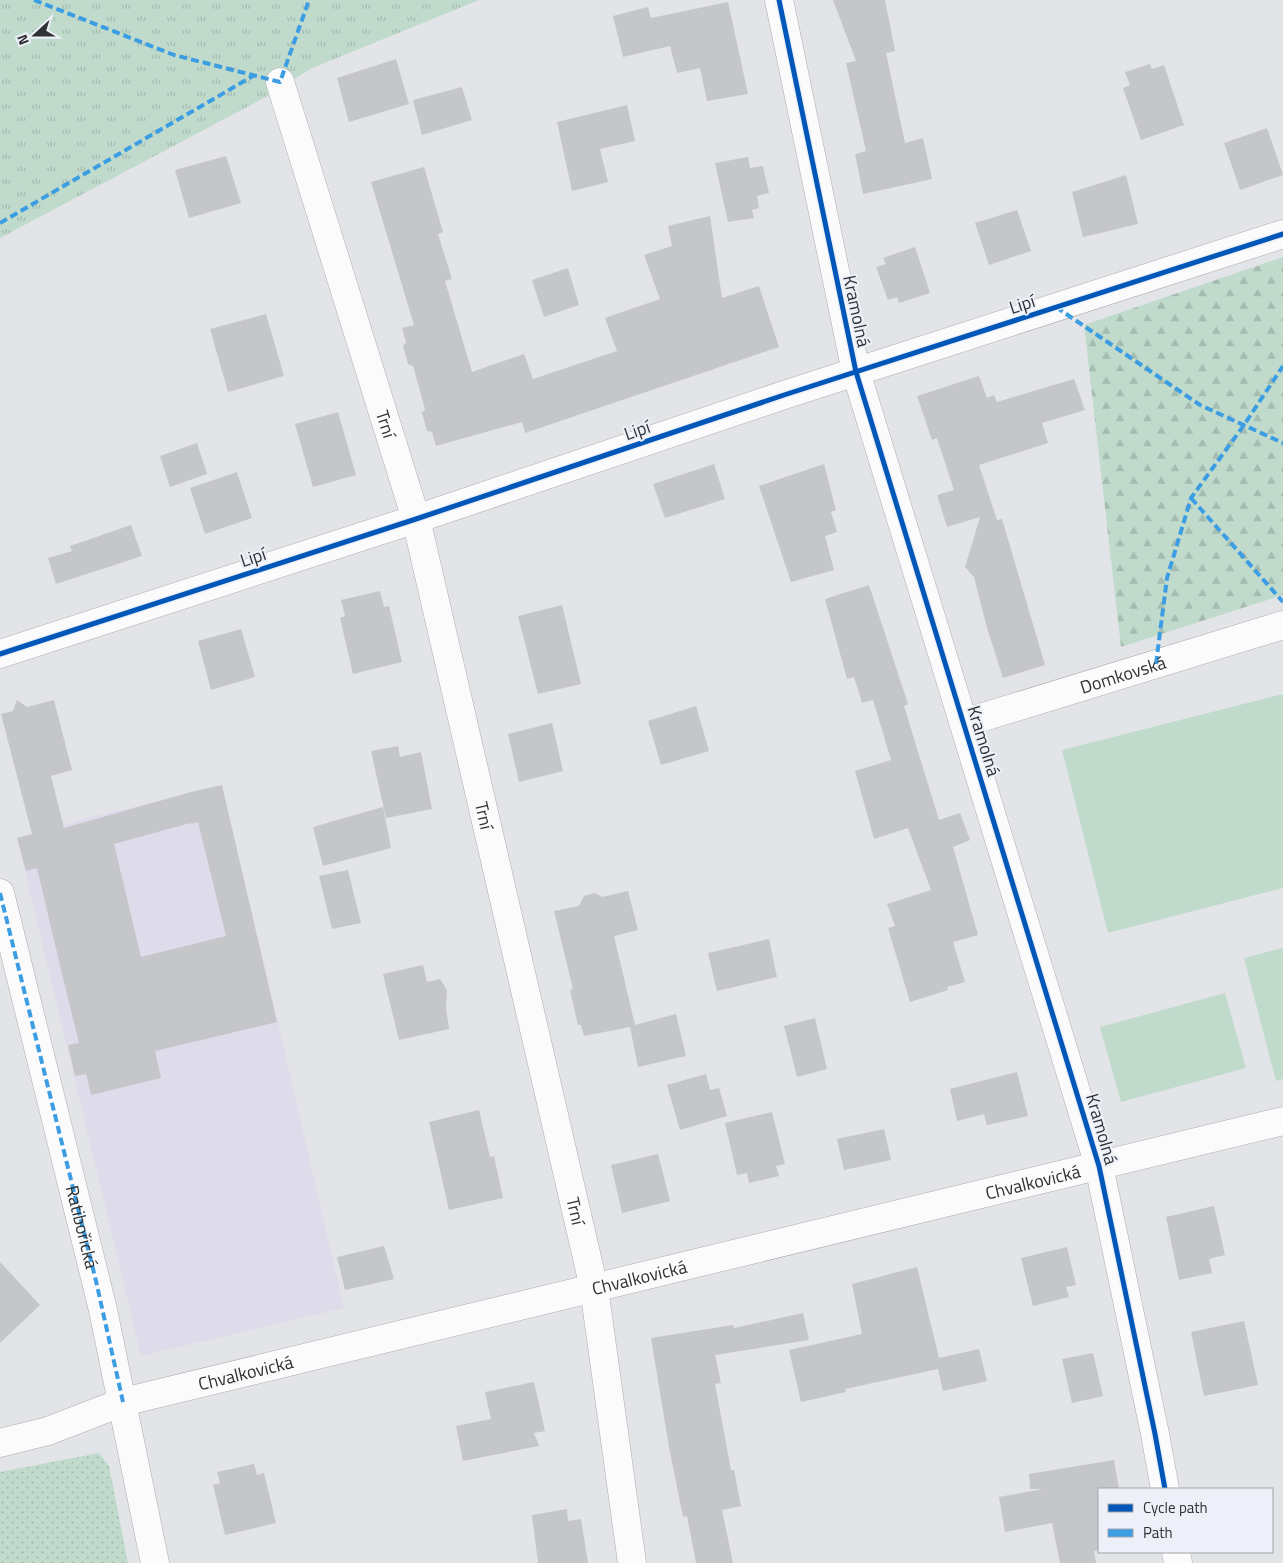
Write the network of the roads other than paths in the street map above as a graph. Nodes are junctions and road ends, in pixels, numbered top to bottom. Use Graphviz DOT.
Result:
graph roads {
  1 [pos="779,0"];
  2 [pos="280,82"];
  3 [pos="1283,234"];
  4 [pos="856,372"];
  5 [pos="416,519"];
  6 [pos="1283,625"];
  7 [pos="0,654"];
  8 [pos="964,723"];
  9 [pos="0,893"];
  10 [pos="1283,1121"];
  11 [pos="1099,1166"];
  12 [pos="594,1288"];
  13 [pos="123,1402"];
  14 [pos="0,1443"];
  15 [pos="1165,1488"];
  16 [pos="154,1563"];
  17 [pos="632,1563"];
  1 -- 4 [label="street, Kramolná"];
  2 -- 5 [label="street, Trní"];
  3 -- 4 [label="street, Lipí"];
  4 -- 5 [label="street, Lipí"];
  4 -- 8 [label="street, Kramolná"];
  5 -- 7 [label="street, Lipí"];
  5 -- 12 [label="street, Trní"];
  6 -- 8 [label="street, Domkovská"];
  8 -- 11 [label="street, Kramolná"];
  9 -- 13 [label="street, Ratibořická"];
  10 -- 11 [label="street, Chvalkovická"];
  11 -- 12 [label="street, Chvalkovická"];
  11 -- 15 [label="street, Kramolná"];
  12 -- 13 [label="street, Chvalkovická"];
  12 -- 17 [label="street, Trní"];
  13 -- 14 [label="street, Chvalkovická"];
  13 -- 16 [label="street, Ratibořická"];
}
